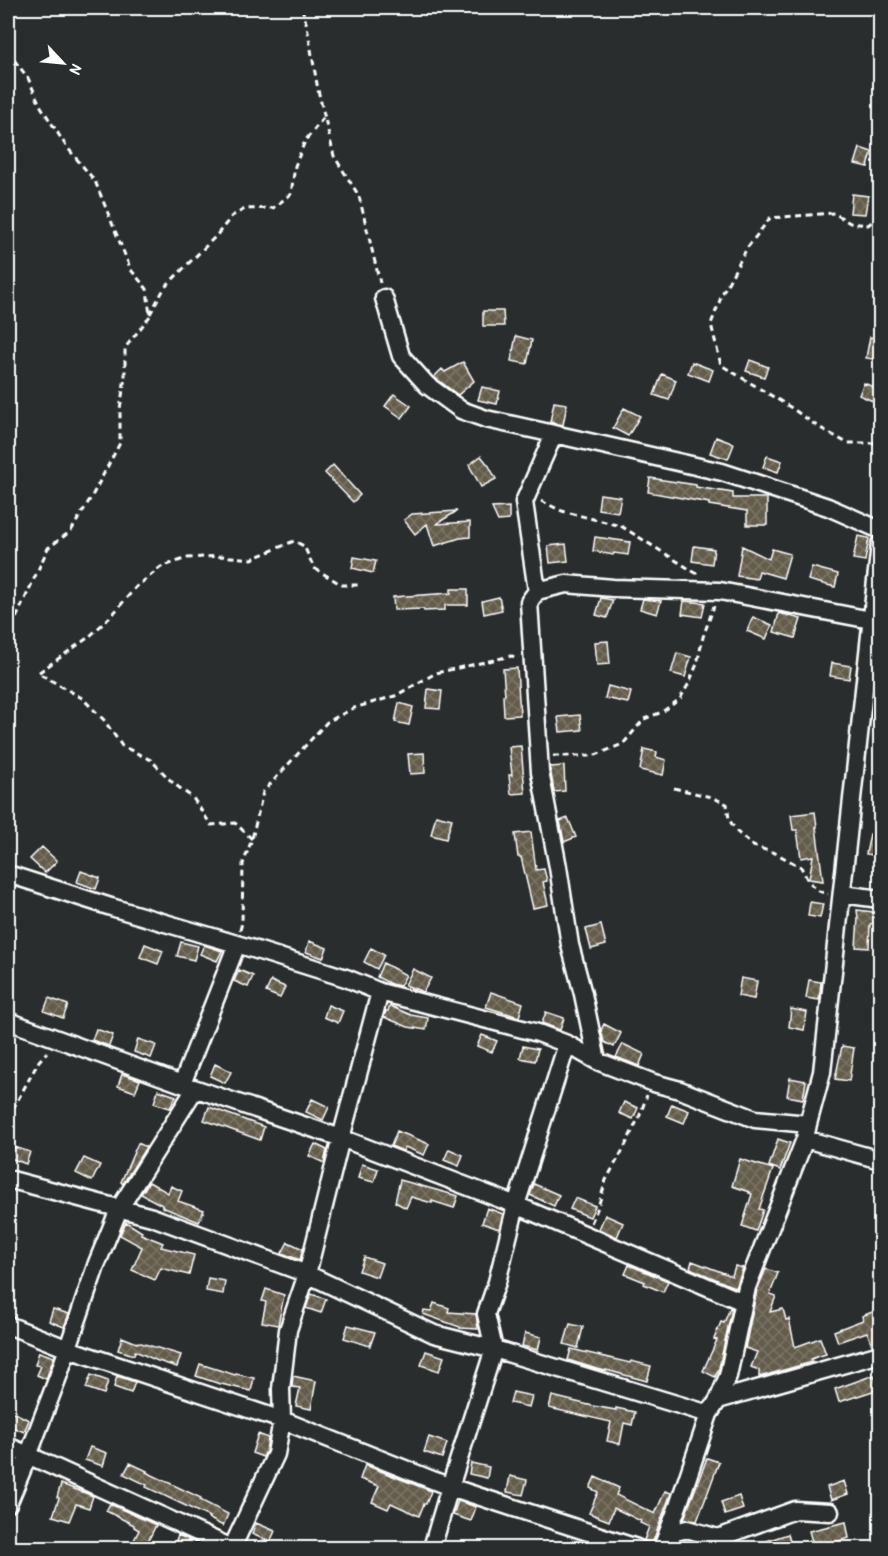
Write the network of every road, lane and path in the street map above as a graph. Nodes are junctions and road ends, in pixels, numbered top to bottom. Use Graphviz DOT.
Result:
graph roads {
  1 [pos="302,8"];
  2 [pos="8,52"];
  3 [pos="324,117"];
  4 [pos="880,216"];
  5 [pos="384,298"];
  6 [pos="150,316"];
  7 [pos="554,434"];
  8 [pos="880,443"];
  9 [pos="528,494"];
  10 [pos="880,530"];
  11 [pos="880,544"];
  12 [pos="878,579"];
  13 [pos="359,585"];
  14 [pos="537,591"];
  15 [pos="720,591"];
  16 [pos="872,620"];
  17 [pos="8,636"];
  18 [pos="532,658"];
  19 [pos="539,756"];
  20 [pos="674,788"];
  21 [pos="252,839"];
  22 [pos="8,874"];
  23 [pos="842,894"];
  24 [pos="880,899"];
  25 [pos="237,944"];
  26 [pos="380,992"];
  27 [pos="8,1021"];
  28 [pos="58,1039"];
  29 [pos="567,1044"];
  30 [pos="597,1060"];
  31 [pos="654,1083"];
  32 [pos="189,1086"];
  33 [pos="8,1118"];
  34 [pos="806,1132"];
  35 [pos="340,1138"];
  36 [pos="880,1160"];
  37 [pos="8,1179"];
  38 [pos="516,1205"];
  39 [pos="119,1209"];
  40 [pos="587,1234"];
  41 [pos="307,1274"];
  42 [pos="743,1302"];
  43 [pos="8,1325"];
  44 [pos="68,1349"];
  45 [pos="494,1349"];
  46 [pos="880,1354"];
  47 [pos="713,1407"];
  48 [pos="282,1419"];
  49 [pos="8,1446"];
  50 [pos="28,1456"];
  51 [pos="450,1486"];
  52 [pos="8,1504"];
  53 [pos="830,1512"];
  54 [pos="665,1541"];
  55 [pos="721,1543"];
  56 [pos="232,1548"];
  57 [pos="432,1548"];
  58 [pos="637,1548"];
  1 -- 3 [label="path"];
  2 -- 6 [label="path"];
  3 -- 5 [label="path"];
  3 -- 6 [label="path"];
  4 -- 8 [label="path"];
  5 -- 7 [label="street"];
  6 -- 17 [label="path"];
  7 -- 9 [label="street"];
  7 -- 10 [label="street"];
  9 -- 14 [label="street"];
  9 -- 15 [label="path"];
  11 -- 12 [label="street"];
  12 -- 16 [label="street"];
  13 -- 21 [label="path"];
  14 -- 15 [label="street"];
  14 -- 18 [label="street"];
  15 -- 16 [label="street"];
  15 -- 19 [label="path"];
  16 -- 23 [label="street"];
  18 -- 19 [label="street"];
  18 -- 21 [label="path"];
  19 -- 30 [label="street"];
  20 -- 23 [label="path"];
  21 -- 25 [label="path"];
  22 -- 25 [label="street"];
  23 -- 24 [label="street"];
  23 -- 34 [label="street"];
  25 -- 26 [label="street"];
  25 -- 32 [label="street"];
  26 -- 29 [label="street"];
  26 -- 35 [label="street"];
  27 -- 28 [label="street"];
  28 -- 32 [label="street"];
  28 -- 33 [label="path"];
  29 -- 30 [label="street"];
  29 -- 38 [label="street"];
  30 -- 31 [label="street"];
  31 -- 34 [label="street"];
  31 -- 40 [label="path"];
  32 -- 35 [label="street"];
  32 -- 39 [label="street"];
  34 -- 36 [label="street"];
  34 -- 42 [label="street"];
  35 -- 38 [label="street"];
  35 -- 41 [label="street"];
  37 -- 39 [label="street"];
  38 -- 40 [label="street"];
  38 -- 45 [label="street"];
  39 -- 41 [label="street"];
  39 -- 44 [label="street"];
  40 -- 42 [label="street"];
  41 -- 45 [label="street"];
  41 -- 48 [label="street"];
  42 -- 47 [label="street"];
  43 -- 44 [label="street"];
  44 -- 48 [label="street"];
  44 -- 50 [label="street"];
  45 -- 47 [label="street"];
  45 -- 51 [label="street"];
  46 -- 47 [label="street"];
  47 -- 54 [label="street"];
  48 -- 51 [label="street"];
  48 -- 56 [label="street"];
  49 -- 50 [label="street"];
  50 -- 52 [label="street"];
  50 -- 56 [label="street"];
  51 -- 57 [label="street"];
  51 -- 58 [label="street"];
  53 -- 55 [label="street"];
  54 -- 55 [label="street"];
}
